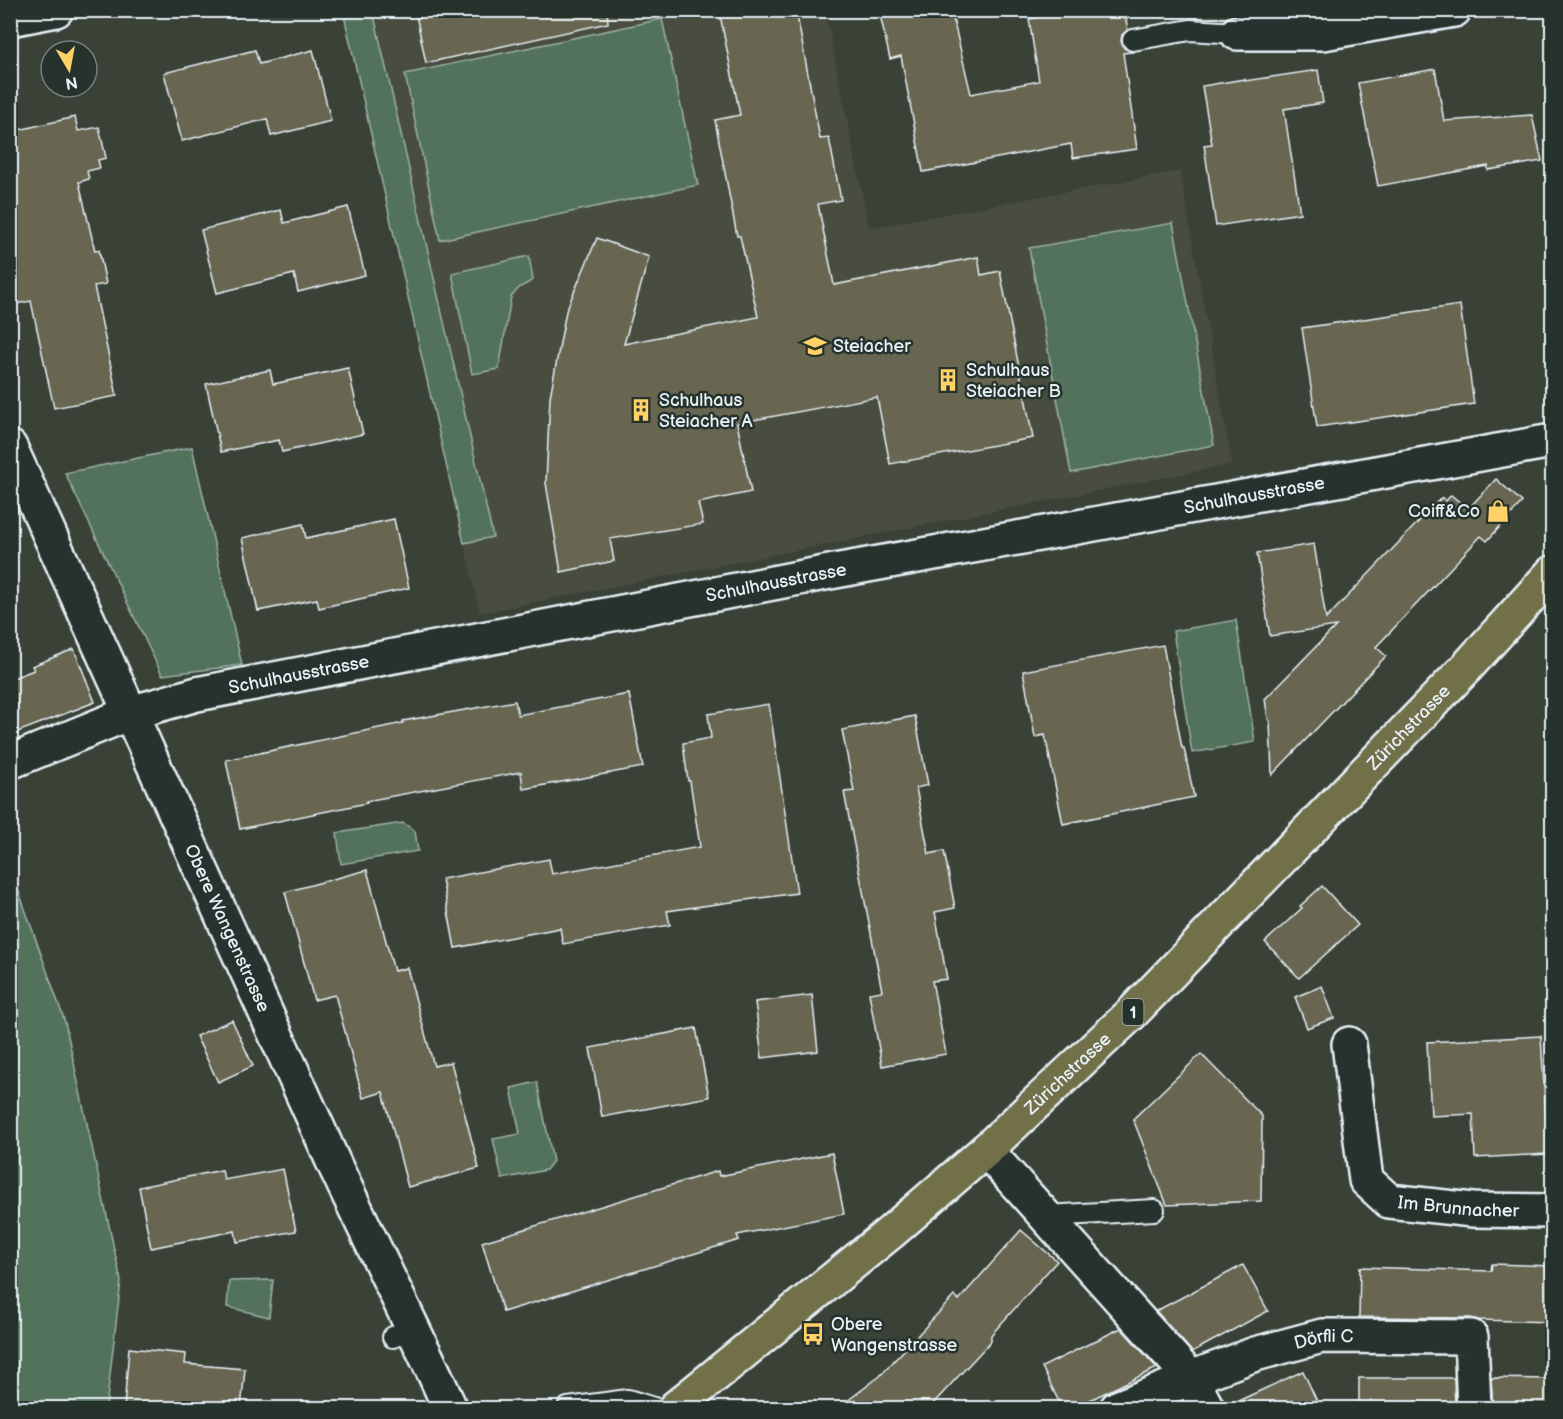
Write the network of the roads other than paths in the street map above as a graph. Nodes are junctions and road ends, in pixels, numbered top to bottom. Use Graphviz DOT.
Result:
graph roads {
  1 [pos="57,10"];
  2 [pos="1454,10"];
  3 [pos="10,20"];
  4 [pos="1237,33"];
  5 [pos="1133,40"];
  6 [pos="1552,441"];
  7 [pos="10,447"];
  8 [pos="1552,573"];
  9 [pos="130,713"];
  10 [pos="10,762"];
  11 [pos="1350,1044"];
  12 [pos="986,1150"];
  13 [pos="1154,1210"];
  14 [pos="1552,1211"];
  15 [pos="1046,1216"];
  16 [pos="1191,1378"];
  17 [pos="450,1408"];
  18 [pos="568,1408"];
  19 [pos="654,1408"];
  20 [pos="675,1408"];
  21 [pos="1117,1408"];
  22 [pos="1206,1408"];
  23 [pos="1474,1408"];
  1 -- 3 [label="street"];
  2 -- 4 [label="street"];
  4 -- 5 [label="lane"];
  6 -- 9 [label="street, Schulhausstrasse"];
  7 -- 9 [label="street, Obere Wangenstrasse"];
  8 -- 12 [label="main road, Zürichstrasse / 1"];
  9 -- 10 [label="street, Schulhausstrasse"];
  9 -- 17 [label="street, Obere Wangenstrasse"];
  11 -- 14 [label="street, Im Brunnacher"];
  12 -- 15 [label="street"];
  12 -- 20 [label="main road, Zürichstrasse / 1"];
  13 -- 15 [label="lane"];
  15 -- 16 [label="street"];
  16 -- 21 [label="street, Dörfli C"];
  16 -- 22 [label="street"];
  16 -- 23 [label="street, Dörfli C"];
  18 -- 19 [label="lane"];
}
